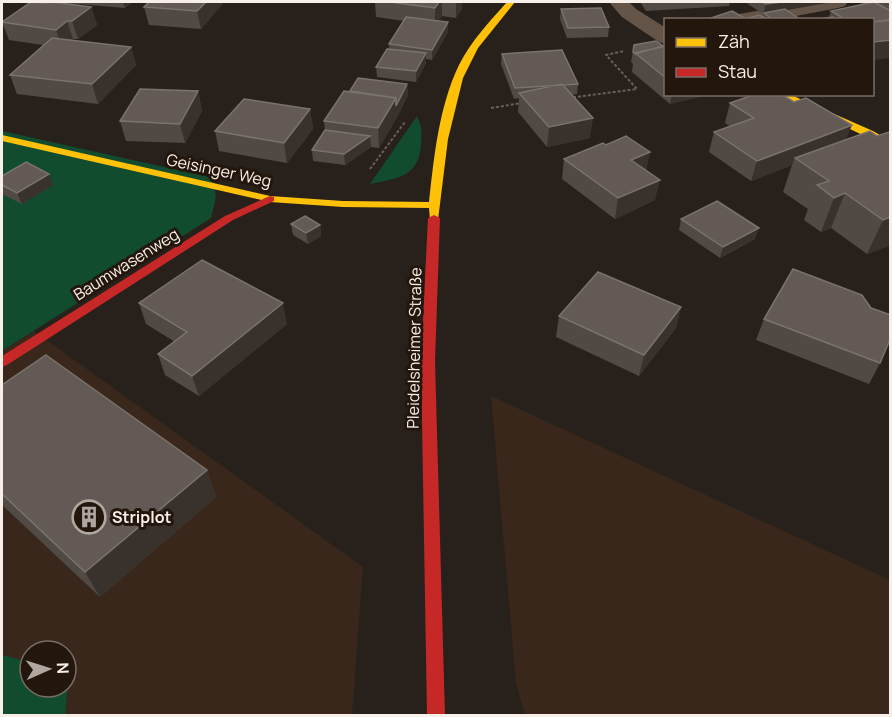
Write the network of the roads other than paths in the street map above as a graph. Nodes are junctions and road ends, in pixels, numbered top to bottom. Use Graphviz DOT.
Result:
graph roads {
  1 [pos="511,2"];
  2 [pos="619,2"];
  3 [pos="838,2"];
  4 [pos="750,18"];
  5 [pos="664,37"];
  6 [pos="785,96"];
  7 [pos="2,138"];
  8 [pos="891,145"];
  9 [pos="270,199"];
  10 [pos="434,205"];
  11 [pos="2,362"];
  12 [pos="436,716"];
  1 -- 10 [label="main road, Pleidelsheimer Straße"];
  2 -- 5 [label="street"];
  3 -- 4 [label="street"];
  6 -- 8 [label="main road"];
  7 -- 9 [label="main road, Geisinger Weg"];
  9 -- 10 [label="main road, Geisinger Weg"];
  9 -- 11 [label="main road, Baumwasenweg"];
  10 -- 12 [label="main road, Pleidelsheimer Straße"];
}
